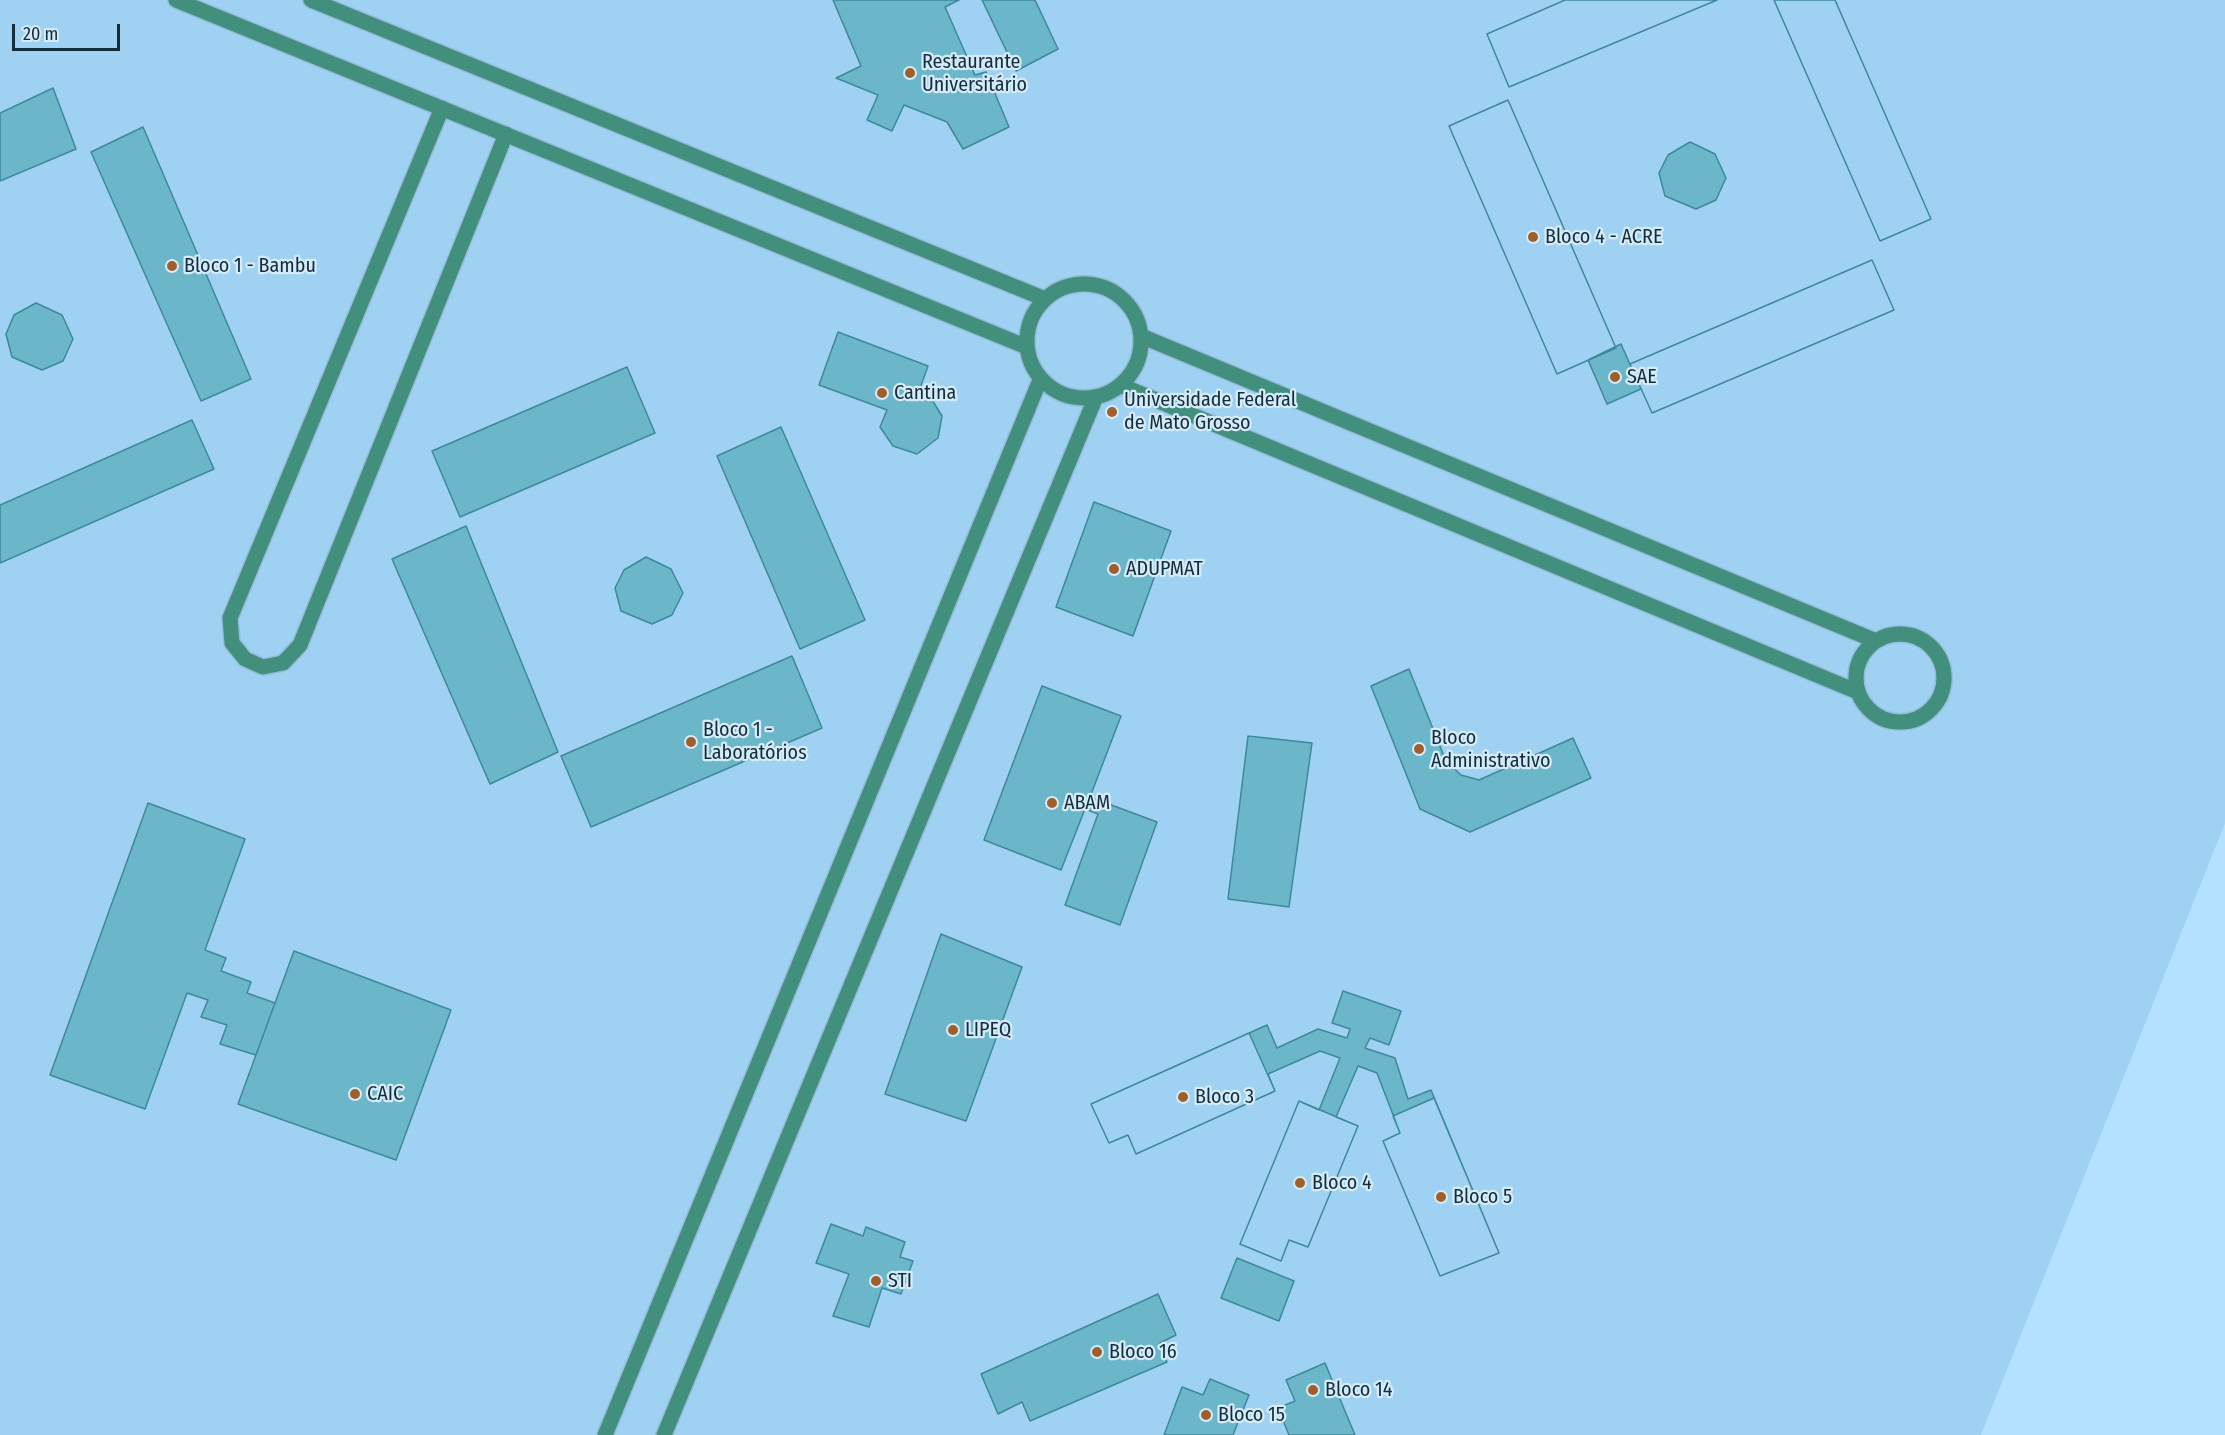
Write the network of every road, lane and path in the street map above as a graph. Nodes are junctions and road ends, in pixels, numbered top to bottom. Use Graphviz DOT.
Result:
graph roads {
  1 [pos="176,0"];
  2 [pos="311,0"];
  3 [pos="442,108"];
  4 [pos="506,134"];
  5 [pos="1045,299"];
  6 [pos="1141,336"];
  7 [pos="1027,347"];
  8 [pos="1040,380"];
  9 [pos="1120,385"];
  10 [pos="1095,399"];
  11 [pos="1876,641"];
  12 [pos="1858,693"];
  13 [pos="605,1435"];
  14 [pos="664,1435"];
  1 -- 3 [label="lane"];
  2 -- 5 [label="lane"];
  3 -- 4 [label="lane"];
  3 -- 4 [label="lane"];
  4 -- 7 [label="lane"];
  5 -- 6 [label="lane"];
  5 -- 7 [label="lane"];
  6 -- 9 [label="lane"];
  6 -- 11 [label="lane"];
  7 -- 8 [label="lane"];
  8 -- 10 [label="lane"];
  8 -- 13 [label="lane"];
  9 -- 10 [label="lane"];
  9 -- 12 [label="lane"];
  10 -- 14 [label="lane"];
  11 -- 12 [label="lane"];
  11 -- 12 [label="lane"];
}
